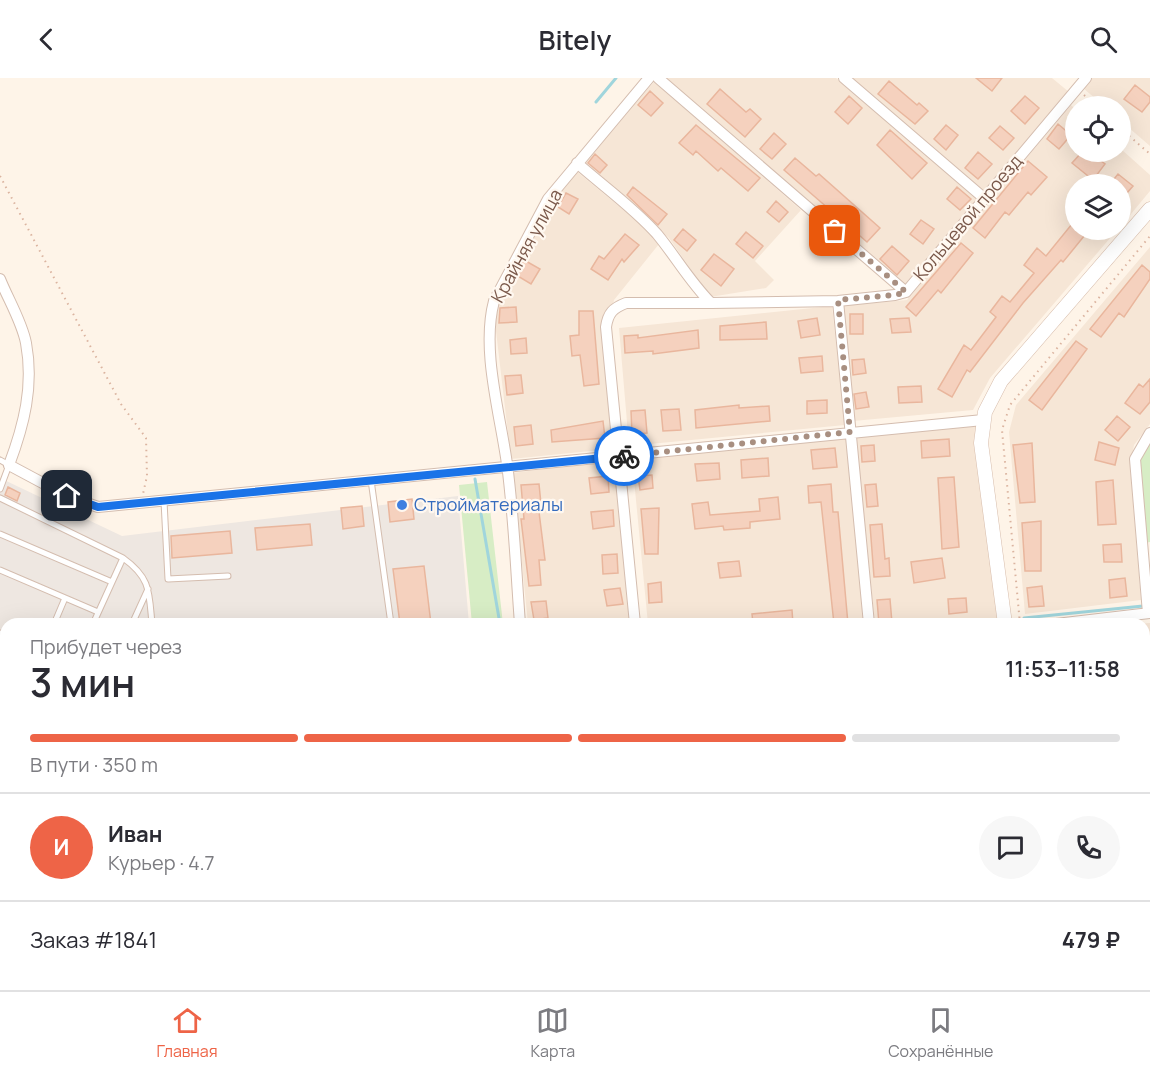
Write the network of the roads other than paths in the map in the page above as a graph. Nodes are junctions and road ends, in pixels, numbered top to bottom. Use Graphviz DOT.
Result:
graph roads {
  1 [pos="649,78"];
  2 [pos="658,78"];
  3 [pos="844,78"];
  4 [pos="1086,78"];
  5 [pos="577,163"];
  6 [pos="985,199"];
  7 [pos="1150,209"];
  8 [pos="0,279"];
  9 [pos="906,292"];
  10 [pos="838,300"];
  11 [pos="711,303"];
  12 [pos="983,420"];
  13 [pos="850,432"];
  14 [pos="1150,433"];
  15 [pos="619,456"];
  16 [pos="4,463"];
  17 [pos="507,467"];
  18 [pos="371,480"];
  19 [pos="0,489"];
  20 [pos="0,498"];
  21 [pos="164,501"];
  22 [pos="0,534"];
  23 [pos="123,558"];
  24 [pos="0,570"];
  25 [pos="228,576"];
  26 [pos="112,582"];
  27 [pos="148,587"];
  28 [pos="65,598"];
  29 [pos="98,612"];
  30 [pos="1149,613"];
  31 [pos="57,618"];
  32 [pos="96,618"];
  33 [pos="135,618"];
  34 [pos="151,618"];
  35 [pos="390,618"];
  36 [pos="520,618"];
  37 [pos="634,618"];
  38 [pos="868,618"];
  39 [pos="1004,618"];
  40 [pos="1107,618"];
  1 -- 5 [label="street, Крайняя улица"];
  2 -- 9 [label="street"];
  3 -- 6 [label="street"];
  4 -- 6 [label="street, Кольцевой проезд"];
  5 -- 11 [label="street"];
  5 -- 17 [label="street, Крайняя улица"];
  6 -- 9 [label="street, Кольцевой проезд"];
  7 -- 12 [label="main road"];
  8 -- 16 [label="street"];
  9 -- 10 [label="street, Кольцевой проезд"];
  10 -- 11 [label="street, Кольцевой проезд"];
  10 -- 13 [label="street"];
  11 -- 15 [label="street, Кольцевой проезд"];
  12 -- 13 [label="street"];
  12 -- 39 [label="main road"];
  13 -- 15 [label="street"];
  13 -- 38 [label="street"];
  14 -- 30 [label="street"];
  15 -- 17 [label="street"];
  15 -- 37 [label="street"];
  16 -- 19 [label="lane"];
  16 -- 21 [label="street"];
  17 -- 18 [label="street"];
  17 -- 36 [label="street, Крайняя улица"];
  18 -- 21 [label="street"];
  18 -- 35 [label="lane"];
  20 -- 23 [label="lane"];
  21 -- 25 [label="lane"];
  22 -- 26 [label="lane"];
  23 -- 26 [label="lane"];
  23 -- 27 [label="lane"];
  24 -- 28 [label="lane"];
  26 -- 29 [label="lane"];
  27 -- 33 [label="lane"];
  27 -- 34 [label="lane"];
  28 -- 29 [label="lane"];
  28 -- 31 [label="lane"];
  29 -- 32 [label="lane"];
  30 -- 40 [label="street"];
}
